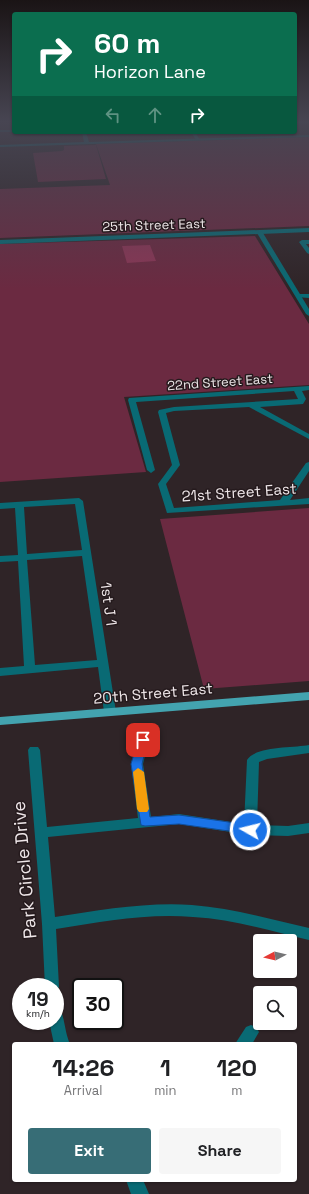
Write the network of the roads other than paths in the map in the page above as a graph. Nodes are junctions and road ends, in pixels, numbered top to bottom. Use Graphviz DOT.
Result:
graph roads {
  1 [pos="309,230"];
  2 [pos="260,233"];
  3 [pos="0,242"];
  4 [pos="309,242"];
  5 [pos="309,252"];
  6 [pos="309,296"];
  7 [pos="299,299"];
  8 [pos="309,300"];
  9 [pos="309,314"];
  10 [pos="309,388"];
  11 [pos="297,389"];
  12 [pos="251,405"];
  13 [pos="309,437"];
  14 [pos="309,465"];
  15 [pos="151,470"];
  16 [pos="309,501"];
  17 [pos="283,503"];
  18 [pos="19,505"];
  19 [pos="0,506"];
  20 [pos="86,553"];
  21 [pos="22,557"];
  22 [pos="0,559"];
  23 [pos="103,663"];
  24 [pos="30,670"];
  25 [pos="0,672"];
  26 [pos="309,696"];
  27 [pos="110,712"];
  28 [pos="0,721"];
  29 [pos="143,740"];
  30 [pos="309,749"];
  31 [pos="34,750"];
  32 [pos="145,822"];
  33 [pos="309,828"];
  34 [pos="250,830"];
  35 [pos="41,833"];
  36 [pos="49,924"];
  37 [pos="309,934"];
  38 [pos="52,978"];
  39 [pos="58,1030"];
  40 [pos="61,1042"];
  41 [pos="135,1182"];
  42 [pos="140,1194"];
  1 -- 2 [label="street, 25th Street East"];
  2 -- 3 [label="street, 25th Street East"];
  2 -- 7 [label="street"];
  4 -- 5 [label="street"];
  6 -- 7 [label="street"];
  7 -- 8 [label="street"];
  7 -- 9 [label="street"];
  10 -- 11 [label="street, 22nd Street East"];
  11 -- 12 [label="street"];
  11 -- 15 [label="street, 22nd Street East"];
  12 -- 13 [label="street"];
  12 -- 17 [label="street, 21st Street East"];
  14 -- 17 [label="street"];
  16 -- 17 [label="street, 21st Street East"];
  18 -- 19 [label="street"];
  18 -- 20 [label="street, 1st J 1"];
  18 -- 21 [label="street"];
  20 -- 21 [label="street"];
  20 -- 23 [label="street, 1st J 1"];
  21 -- 22 [label="street"];
  21 -- 24 [label="street"];
  23 -- 24 [label="street"];
  23 -- 27 [label="street, 1st J 1"];
  24 -- 25 [label="street"];
  26 -- 27 [label="main road, 20th Street East"];
  27 -- 28 [label="main road, 20th Street East"];
  29 -- 32 [label="street"];
  30 -- 34 [label="street"];
  31 -- 35 [label="street, Park Circle Drive"];
  32 -- 34 [label="street"];
  32 -- 35 [label="street"];
  33 -- 34 [label="street"];
  35 -- 36 [label="street, Park Circle Drive"];
  36 -- 37 [label="street"];
  36 -- 38 [label="street, Park Circle Drive"];
  39 -- 40 [label="street"];
  41 -- 42 [label="street"];
}
